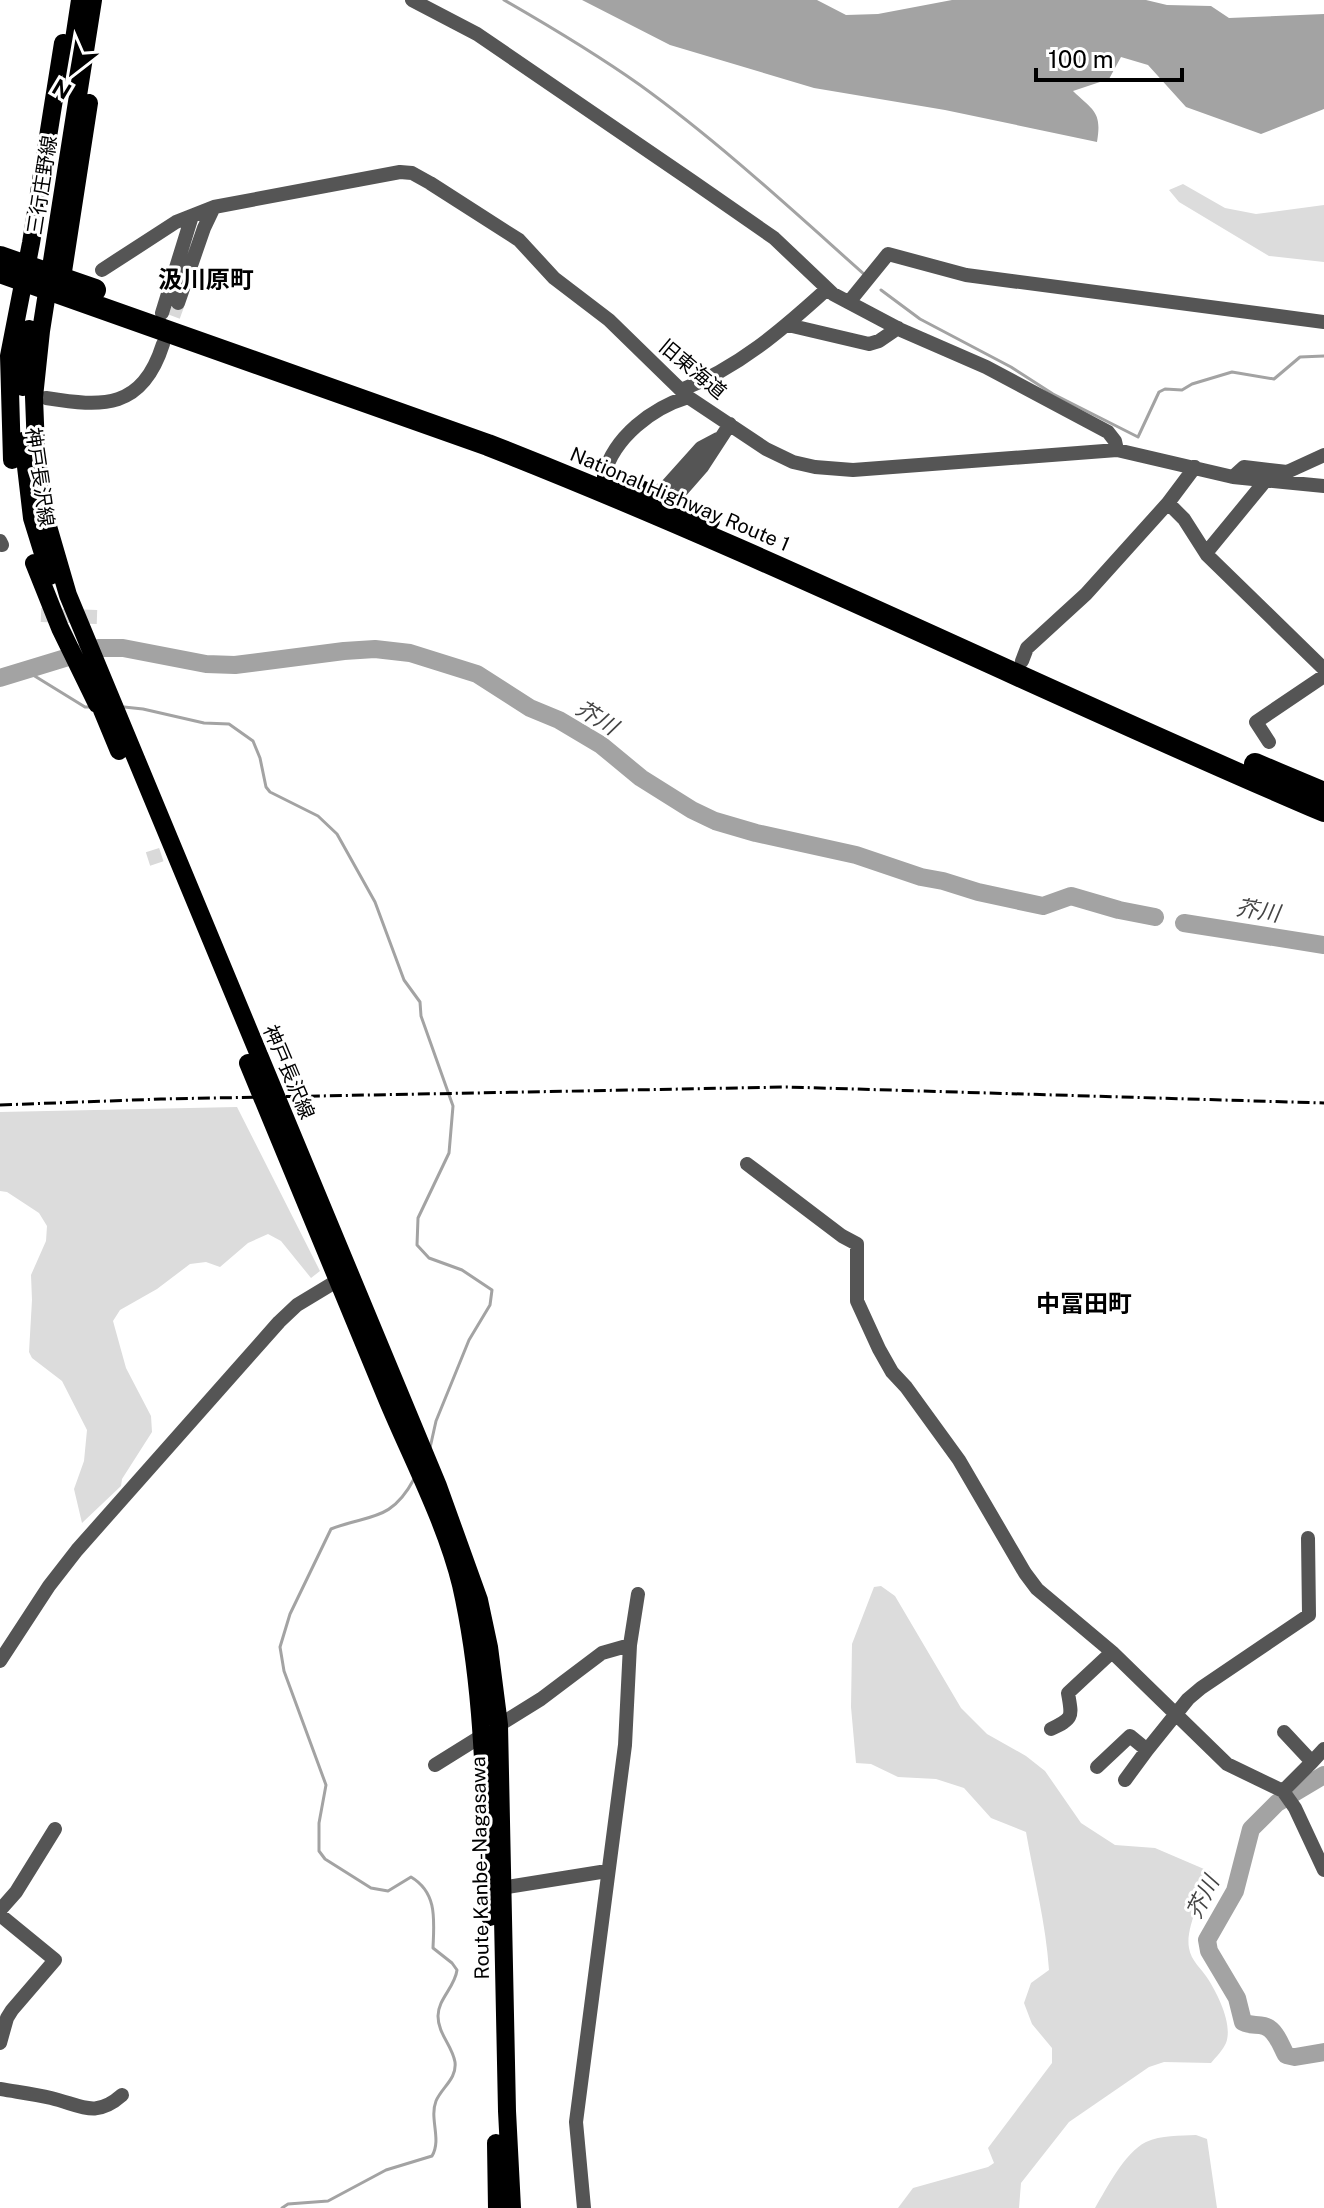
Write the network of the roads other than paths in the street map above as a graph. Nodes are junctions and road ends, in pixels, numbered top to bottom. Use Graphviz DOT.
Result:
graph roads {
  1 [pos="412,0"];
  2 [pos="87,1"];
  3 [pos="214,207"];
  4 [pos="192,216"];
  5 [pos="0,257"];
  6 [pos="102,270"];
  7 [pos="0,272"];
  8 [pos="42,280"];
  9 [pos="827,289"];
  10 [pos="849,302"];
  11 [pos="170,308"];
  12 [pos="1324,322"];
  13 [pos="788,325"];
  14 [pos="898,328"];
  15 [pos="163,344"];
  16 [pos="684,394"];
  17 [pos="46,398"];
  18 [pos="730,424"];
  19 [pos="719,438"];
  20 [pos="1117,450"];
  21 [pos="1324,455"];
  22 [pos="1195,467"];
  23 [pos="604,475"];
  24 [pos="684,476"];
  25 [pos="1233,477"];
  26 [pos="1266,480"];
  27 [pos="1324,486"];
  28 [pos="652,495"];
  29 [pos="1168,503"];
  30 [pos="677,505"];
  31 [pos="38,517"];
  32 [pos="1206,553"];
  33 [pos="1022,661"];
  34 [pos="1324,669"];
  35 [pos="1324,676"];
  36 [pos="1269,742"];
  37 [pos="1324,793"];
  38 [pos="1324,811"];
  39 [pos="747,1164"];
  40 [pos="342,1277"];
  41 [pos="1308,1538"];
  42 [pos="452,1539"];
  43 [pos="638,1594"];
  44 [pos="630,1645"];
  45 [pos="1112,1652"];
  46 [pos="0,1661"];
  47 [pos="1178,1715"];
  48 [pos="499,1725"];
  49 [pos="1051,1729"];
  50 [pos="1284,1732"];
  51 [pos="483,1737"];
  52 [pos="1324,1749"];
  53 [pos="1147,1750"];
  54 [pos="1312,1762"];
  55 [pos="435,1765"];
  56 [pos="1097,1767"];
  57 [pos="1125,1780"];
  58 [pos="1286,1795"];
  59 [pos="55,1829"];
  60 [pos="1324,1870"];
  61 [pos="607,1871"];
  62 [pos="501,1888"];
  63 [pos="0,1913"];
  64 [pos="0,2043"];
  65 [pos="0,2089"];
  66 [pos="122,2095"];
  67 [pos="497,2208"];
  68 [pos="512,2208"];
  69 [pos="584,2208"];
  1 -- 9 [label="street"];
  2 -- 8 [label="main road, 三行庄野線"];
  2 -- 8 [label="main road, 三行庄野線"];
  3 -- 4 [label="street, 旧東海道"];
  3 -- 11 [label="street"];
  3 -- 16 [label="street, 旧東海道"];
  4 -- 6 [label="street, 旧東海道"];
  4 -- 11 [label="street"];
  5 -- 8 [label="highway, National Highway Route 1"];
  7 -- 8 [label="highway, National Highway Route 1"];
  8 -- 11 [label="highway, National Highway Route 1"];
  8 -- 17 [label="main road, 神戸長沢線"];
  8 -- 31 [label="main road, 神戸長沢線"];
  8 -- 31 [label="main road, 神戸長沢線"];
  8 -- 38 [label="highway, National Highway Route 1"];
  9 -- 10 [label="street"];
  9 -- 13 [label="street"];
  10 -- 12 [label="street"];
  10 -- 14 [label="street"];
  11 -- 23 [label="highway, National Highway Route 1"];
  13 -- 14 [label="street"];
  13 -- 16 [label="street"];
  14 -- 20 [label="street"];
  15 -- 17 [label="street"];
  16 -- 18 [label="street, 旧東海道"];
  16 -- 23 [label="street"];
  17 -- 31 [label="main road, 神戸長沢線"];
  18 -- 19 [label="street"];
  18 -- 20 [label="street, 旧東海道"];
  19 -- 24 [label="street"];
  19 -- 28 [label="street"];
  19 -- 30 [label="street"];
  20 -- 22 [label="street, 旧東海道"];
  21 -- 25 [label="street"];
  22 -- 25 [label="street, 旧東海道"];
  22 -- 29 [label="street"];
  23 -- 28 [label="highway, National Highway Route 1"];
  25 -- 26 [label="street, 旧東海道"];
  26 -- 27 [label="street, 旧東海道"];
  26 -- 32 [label="street"];
  28 -- 30 [label="highway, National Highway Route 1"];
  29 -- 32 [label="street"];
  29 -- 33 [label="street"];
  30 -- 33 [label="highway, National Highway Route 1"];
  31 -- 40 [label="main road, 神戸長沢線"];
  32 -- 34 [label="street"];
  33 -- 37 [label="highway, National Highway Route 1"];
  35 -- 36 [label="street"];
  39 -- 45 [label="street"];
  40 -- 42 [label="main road, 神戸長沢線"];
  40 -- 46 [label="street"];
  41 -- 47 [label="street"];
  42 -- 48 [label="main road, Route Kanbe-Nagasawa"];
  42 -- 51 [label="main road, Route Kanbe-Nagasawa"];
  43 -- 44 [label="street"];
  44 -- 48 [label="street"];
  44 -- 61 [label="street"];
  45 -- 47 [label="street"];
  45 -- 49 [label="street"];
  47 -- 53 [label="street"];
  47 -- 58 [label="street"];
  48 -- 51 [label="street"];
  48 -- 62 [label="main road, Route Kanbe-Nagasawa"];
  50 -- 54 [label="street"];
  51 -- 55 [label="street"];
  51 -- 67 [label="main road, Route Kanbe-Nagasawa"];
  52 -- 54 [label="street"];
  53 -- 56 [label="street"];
  53 -- 57 [label="street"];
  54 -- 58 [label="street"];
  58 -- 60 [label="street"];
  59 -- 63 [label="street"];
  61 -- 62 [label="street"];
  61 -- 69 [label="street"];
  62 -- 68 [label="main road, Route Kanbe-Nagasawa"];
  63 -- 64 [label="street"];
  65 -- 66 [label="street"];
}
